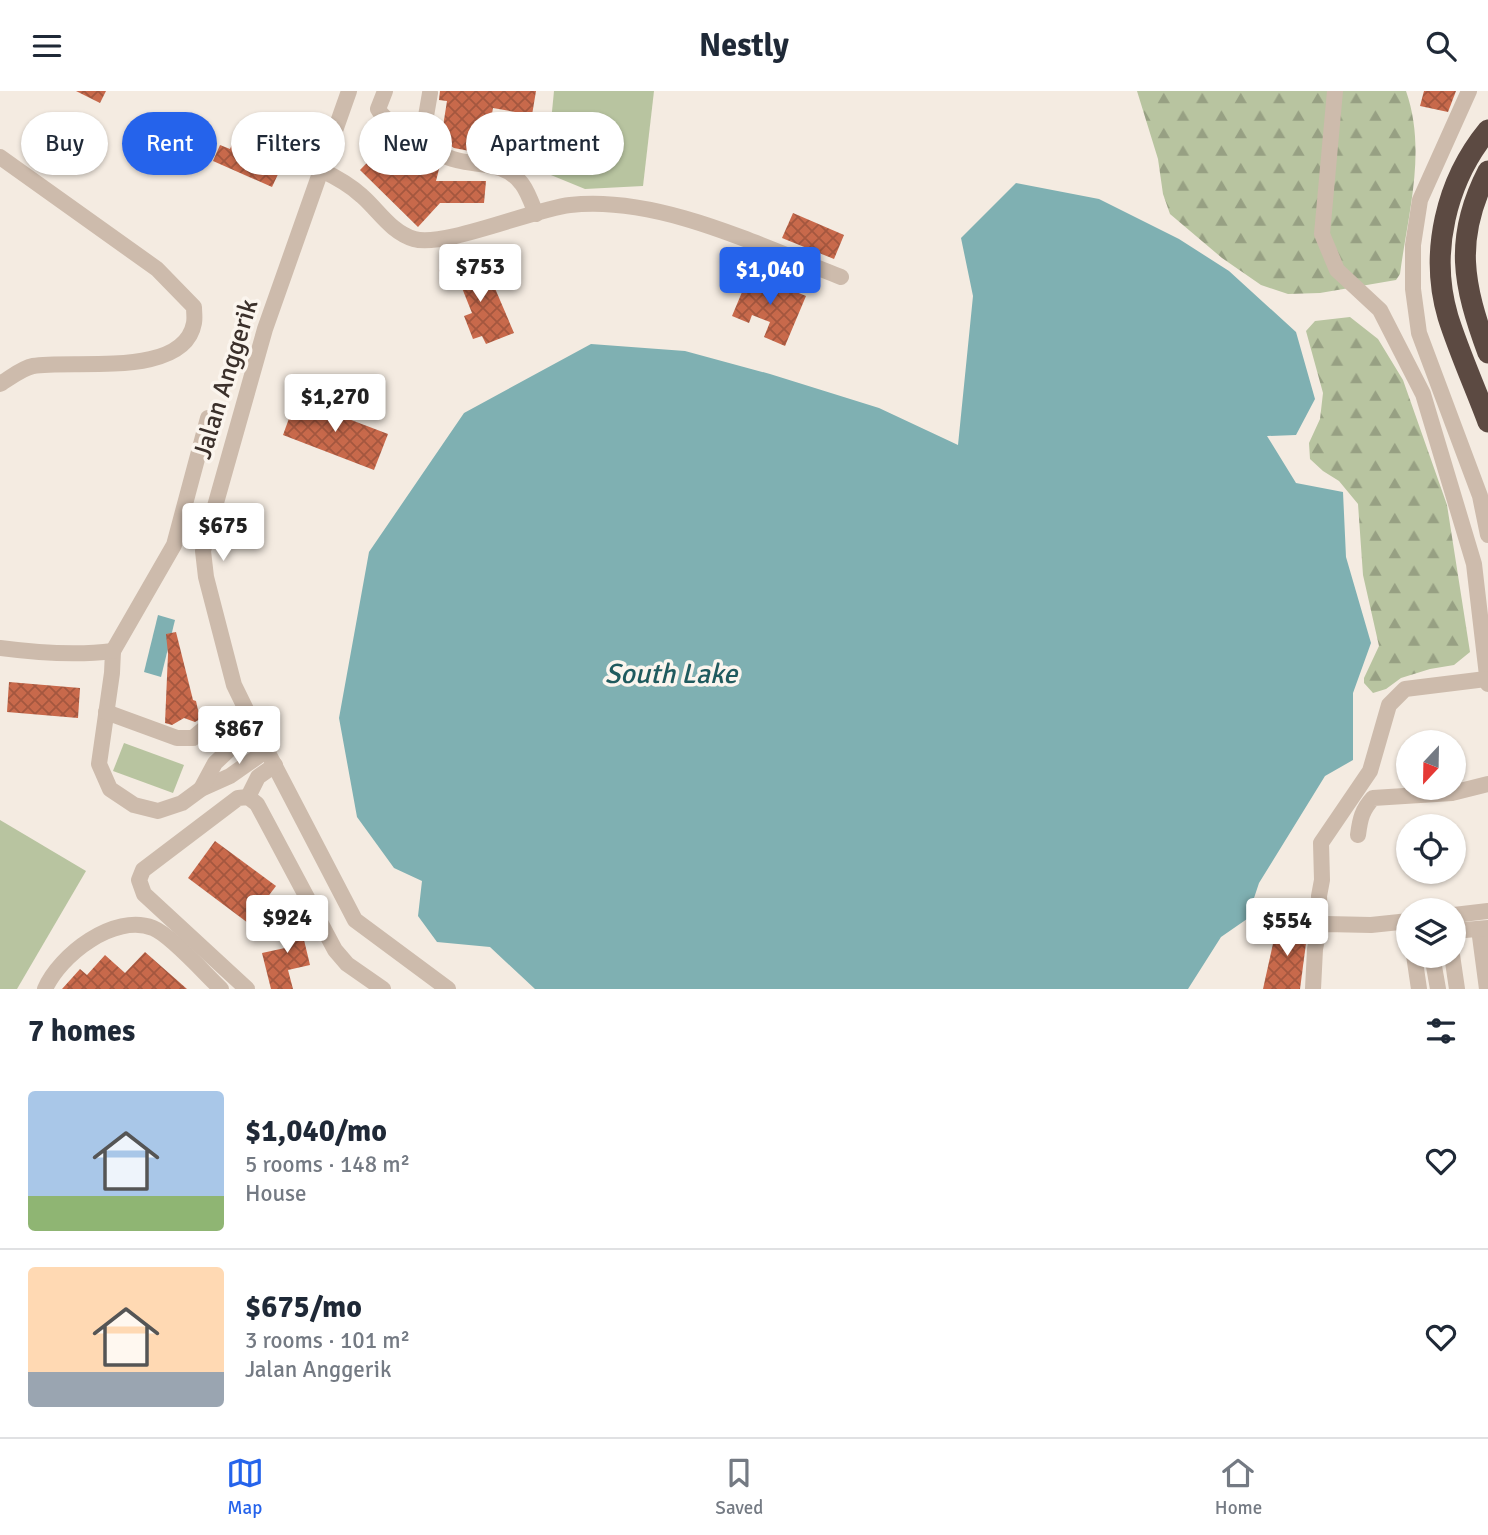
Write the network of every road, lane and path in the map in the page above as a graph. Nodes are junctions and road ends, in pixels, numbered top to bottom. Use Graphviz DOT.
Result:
graph roads {
  1 [pos="349,91"];
  2 [pos="385,91"];
  3 [pos="1335,91"];
  4 [pos="1469,91"];
  5 [pos="430,93"];
  6 [pos="342,112"];
  7 [pos="380,112"];
  8 [pos="426,112"];
  9 [pos="1481,138"];
  10 [pos="0,157"];
  11 [pos="452,158"];
  12 [pos="1488,171"];
  13 [pos="319,175"];
  14 [pos="331,175"];
  15 [pos="536,214"];
  16 [pos="841,277"];
  17 [pos="1488,353"];
  18 [pos="0,384"];
  19 [pos="208,418"];
  20 [pos="1488,422"];
  21 [pos="1488,535"];
  22 [pos="0,648"];
  23 [pos="113,651"];
  24 [pos="1487,682"];
  25 [pos="106,712"];
  26 [pos="254,726"];
  27 [pos="205,729"];
  28 [pos="267,750"];
  29 [pos="275,765"];
  30 [pos="1488,784"];
  31 [pos="201,789"];
  32 [pos="248,797"];
  33 [pos="1358,835"];
  34 [pos="1488,911"];
  35 [pos="1466,914"];
  36 [pos="1326,924"];
  37 [pos="1396,924"];
  38 [pos="1484,928"];
  39 [pos="1466,930"];
  40 [pos="1416,968"];
  41 [pos="1434,968"];
  42 [pos="1454,968"];
  43 [pos="45,989"];
  44 [pos="221,989"];
  45 [pos="247,989"];
  46 [pos="383,989"];
  47 [pos="448,989"];
  48 [pos="1313,989"];
  49 [pos="1419,989"];
  50 [pos="1438,989"];
  51 [pos="1457,989"];
  52 [pos="1487,989"];
  1 -- 6 [label="street, Jalan Anggerik"];
  2 -- 7 [label="street"];
  3 -- 24 [label="street"];
  4 -- 21 [label="street"];
  5 -- 8 [label="street"];
  9 -- 20 [label="highway"];
  10 -- 18 [label="street"];
  11 -- 15 [label="street"];
  12 -- 17 [label="highway"];
  13 -- 26 [label="street, Jalan Anggerik"];
  14 -- 15 [label="street"];
  15 -- 16 [label="street"];
  19 -- 23 [label="street"];
  22 -- 23 [label="street"];
  23 -- 25 [label="street"];
  24 -- 36 [label="street"];
  25 -- 27 [label="street"];
  25 -- 31 [label="street"];
  26 -- 28 [label="street, Jalan Anggerik"];
  26 -- 31 [label="street"];
  28 -- 29 [label="street, Jalan Anggerik"];
  28 -- 31 [label="street"];
  29 -- 32 [label="street"];
  29 -- 47 [label="street, Jalan Anggerik"];
  30 -- 33 [label="street"];
  32 -- 45 [label="street"];
  32 -- 46 [label="street"];
  34 -- 35 [label="street"];
  36 -- 37 [label="street"];
  36 -- 48 [label="street"];
  38 -- 39 [label="street"];
  38 -- 52 [label="street"];
  40 -- 49 [label="street"];
  41 -- 50 [label="street"];
  42 -- 51 [label="street"];
  43 -- 44 [label="street"];
}
